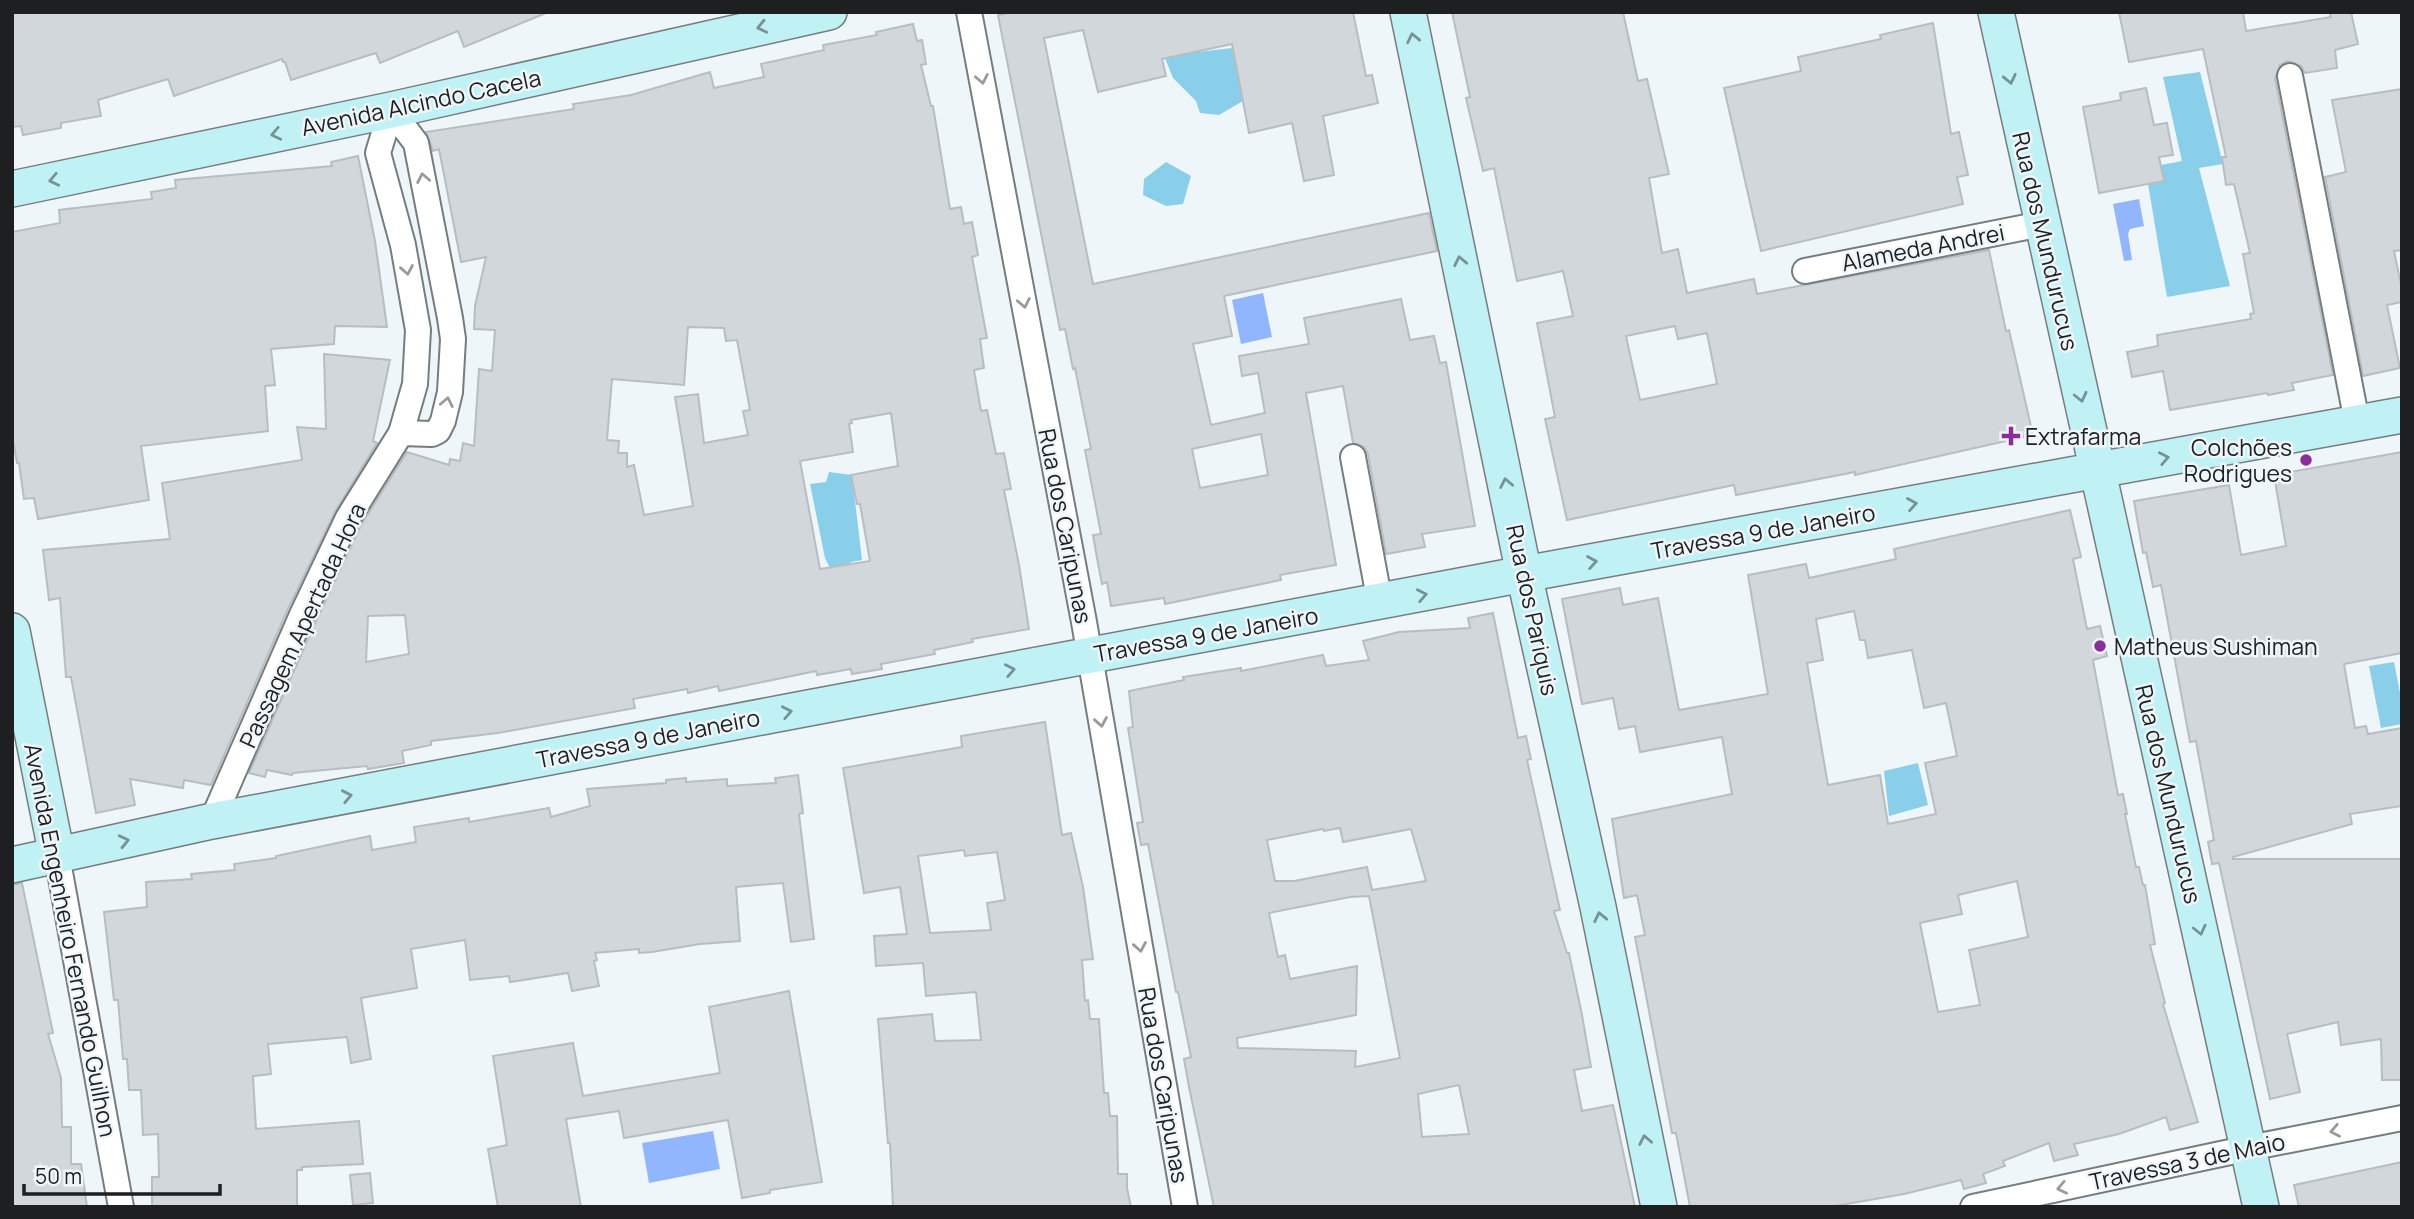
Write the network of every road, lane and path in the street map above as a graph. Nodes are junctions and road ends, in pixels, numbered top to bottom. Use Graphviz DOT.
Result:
graph roads {
  1 [pos="829,12"];
  2 [pos="969,12"];
  3 [pos="1408,12"];
  4 [pos="1996,12"];
  5 [pos="2290,76"];
  6 [pos="391,110"];
  7 [pos="12,189"];
  8 [pos="2042,224"];
  9 [pos="1805,271"];
  10 [pos="2402,415"];
  11 [pos="2357,422"];
  12 [pos="401,433"];
  13 [pos="1353,457"];
  14 [pos="2097,471"];
  15 [pos="1524,574"];
  16 [pos="1380,603"];
  17 [pos="12,631"];
  18 [pos="1090,655"];
  19 [pos="212,821"];
  20 [pos="57,856"];
  21 [pos="12,865"];
  22 [pos="2402,1118"];
  23 [pos="2249,1148"];
  24 [pos="121,1207"];
  25 [pos="1185,1207"];
  26 [pos="1659,1207"];
  27 [pos="1973,1207"];
  28 [pos="2261,1207"];
  1 -- 6 [label="main road, Avenida Alcindo Cacela, one-way"];
  2 -- 18 [label="street, Rua dos Caripunas, one-way"];
  15 -- 3 [label="main road, Rua dos Pariquis, one-way"];
  4 -- 8 [label="main road, Rua dos Mundurucus, one-way"];
  5 -- 11 [label="street"];
  6 -- 7 [label="main road, Avenida Alcindo Cacela, one-way"];
  6 -- 12 [label="street, Passagem Apertada Hora, one-way"];
  12 -- 6 [label="street, one-way"];
  8 -- 9 [label="street, Alameda Andrei"];
  8 -- 14 [label="main road, Rua dos Mundurucus, one-way"];
  10 -- 11 [label="main road, Travessa 9 de Janeiro"];
  14 -- 11 [label="main road, Travessa 9 de Janeiro, one-way"];
  12 -- 19 [label="street, Passagem Apertada Hora"];
  13 -- 16 [label="street"];
  15 -- 14 [label="main road, Travessa 9 de Janeiro, one-way"];
  14 -- 23 [label="main road, Rua dos Mundurucus, one-way"];
  16 -- 15 [label="main road, Travessa 9 de Janeiro, one-way"];
  26 -- 15 [label="main road, Rua dos Pariquis, one-way"];
  16 -- 18 [label="main road, Travessa 9 de Janeiro"];
  17 -- 20 [label="main road, Avenida Engenheiro Fernando Guilhon"];
  19 -- 18 [label="main road, Travessa 9 de Janeiro, one-way"];
  18 -- 25 [label="street, Rua dos Caripunas, one-way"];
  20 -- 19 [label="main road, Travessa 9 de Janeiro, one-way"];
  20 -- 21 [label="main road, Travessa 9 de Janeiro"];
  20 -- 24 [label="street, Avenida Engenheiro Fernando Guilhon"];
  22 -- 23 [label="street, Travessa 3 de Maio, one-way"];
  23 -- 27 [label="street, Travessa 3 de Maio, one-way"];
  23 -- 28 [label="main road, Rua dos Mundurucus"];
}
